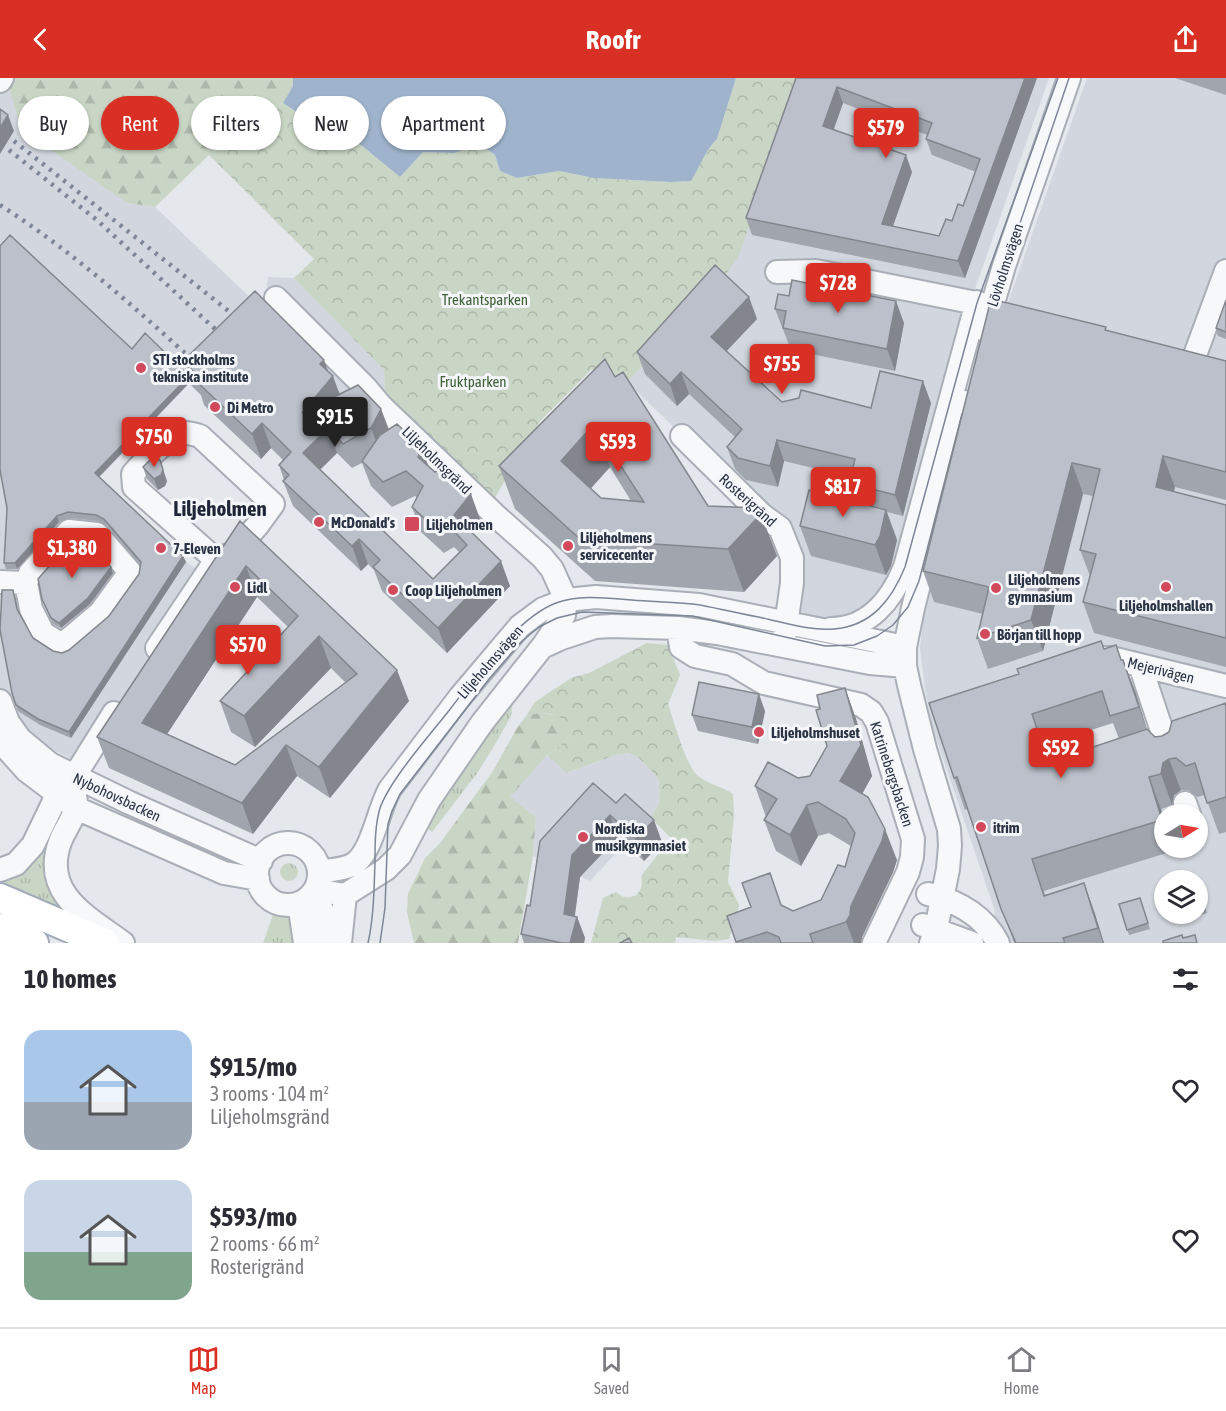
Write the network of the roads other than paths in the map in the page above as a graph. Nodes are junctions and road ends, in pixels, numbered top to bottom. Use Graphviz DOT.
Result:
graph roads {
  1 [pos="1058,78"];
  2 [pos="1069,78"];
  3 [pos="1226,271"];
  4 [pos="777,272"];
  5 [pos="276,298"];
  6 [pos="993,306"];
  7 [pos="1193,355"];
  8 [pos="682,436"];
  9 [pos="216,560"];
  10 [pos="905,567"];
  11 [pos="0,582"];
  12 [pos="26,583"];
  13 [pos="571,609"];
  14 [pos="872,614"];
  15 [pos="788,624"];
  16 [pos="612,626"];
  17 [pos="678,628"];
  18 [pos="817,629"];
  19 [pos="782,646"];
  20 [pos="542,647"];
  21 [pos="899,656"];
  22 [pos="1140,665"];
  23 [pos="145,666"];
  24 [pos="1068,666"];
  25 [pos="1226,686"];
  26 [pos="127,695"];
  27 [pos="0,701"];
  28 [pos="0,737"];
  29 [pos="1170,755"];
  30 [pos="74,777"];
  31 [pos="67,801"];
  32 [pos="386,869"];
  33 [pos="0,870"];
  34 [pos="259,870"];
  35 [pos="311,890"];
  36 [pos="345,895"];
  37 [pos="935,895"];
  38 [pos="0,898"];
  39 [pos="0,928"];
  40 [pos="926,935"];
  41 [pos="34,943"];
  42 [pos="105,943"];
  43 [pos="123,943"];
  44 [pos="305,943"];
  45 [pos="327,943"];
  46 [pos="340,943"];
  47 [pos="874,943"];
  48 [pos="972,943"];
  49 [pos="998,943"];
  1 -- 6 [label="street, Lövholmsvägen"];
  2 -- 6 [label="street, Lövholmsvägen"];
  3 -- 7 [label="street"];
  4 -- 6 [label="street"];
  5 -- 13 [label="street, Liljeholmsgränd"];
  6 -- 10 [label="street, Lövholmsvägen"];
  6 -- 21 [label="street, Lövholmsvägen"];
  8 -- 15 [label="street, Rosterigränd"];
  9 -- 9 [label="street"];
  9 -- 23 [label="street"];
  10 -- 14 [label="street, Lövholmsvägen"];
  10 -- 21 [label="street, Lövholmsvägen"];
  11 -- 12 [label="street"];
  12 -- 12 [label="street"];
  13 -- 15 [label="street, Liljeholmsvägen"];
  13 -- 16 [label="street"];
  13 -- 20 [label="street"];
  13 -- 32 [label="street, Liljeholmsvägen"];
  13 -- 35 [label="street, Liljeholmsvägen"];
  14 -- 18 [label="street, Liljeholmsvägen"];
  15 -- 18 [label="street, Liljeholmsvägen"];
  15 -- 19 [label="street, Rosterigränd"];
  16 -- 17 [label="street, Liljeholmsvägen"];
  16 -- 20 [label="street, Liljeholmsvägen"];
  17 -- 19 [label="street, Liljeholmsvägen"];
  17 -- 47 [label="street, Katrinebergsbacken"];
  18 -- 21 [label="street, Liljeholmsvägen"];
  19 -- 21 [label="street, Liljeholmsvägen"];
  20 -- 32 [label="street, Liljeholmsvägen"];
  21 -- 37 [label="street"];
  22 -- 24 [label="street, Mejerivägen"];
  22 -- 25 [label="street, Mejerivägen"];
  22 -- 29 [label="street"];
  26 -- 30 [label="street"];
  27 -- 30 [label="street, Nybohovsbacken"];
  28 -- 31 [label="street, Nybohovsbacken"];
  30 -- 31 [label="street"];
  30 -- 34 [label="street, Nybohovsbacken"];
  31 -- 33 [label="street"];
  31 -- 34 [label="street, Nybohovsbacken"];
  31 -- 43 [label="street"];
  32 -- 36 [label="street, Liljeholmsvägen"];
  34 -- 35 [label="street"];
  34 -- 35 [label="street"];
  35 -- 36 [label="street"];
  35 -- 44 [label="street"];
  35 -- 45 [label="street"];
  36 -- 46 [label="street"];
  37 -- 40 [label="street"];
  37 -- 49 [label="street"];
  38 -- 42 [label="main road"];
  39 -- 41 [label="main road"];
  40 -- 48 [label="street"];
}
